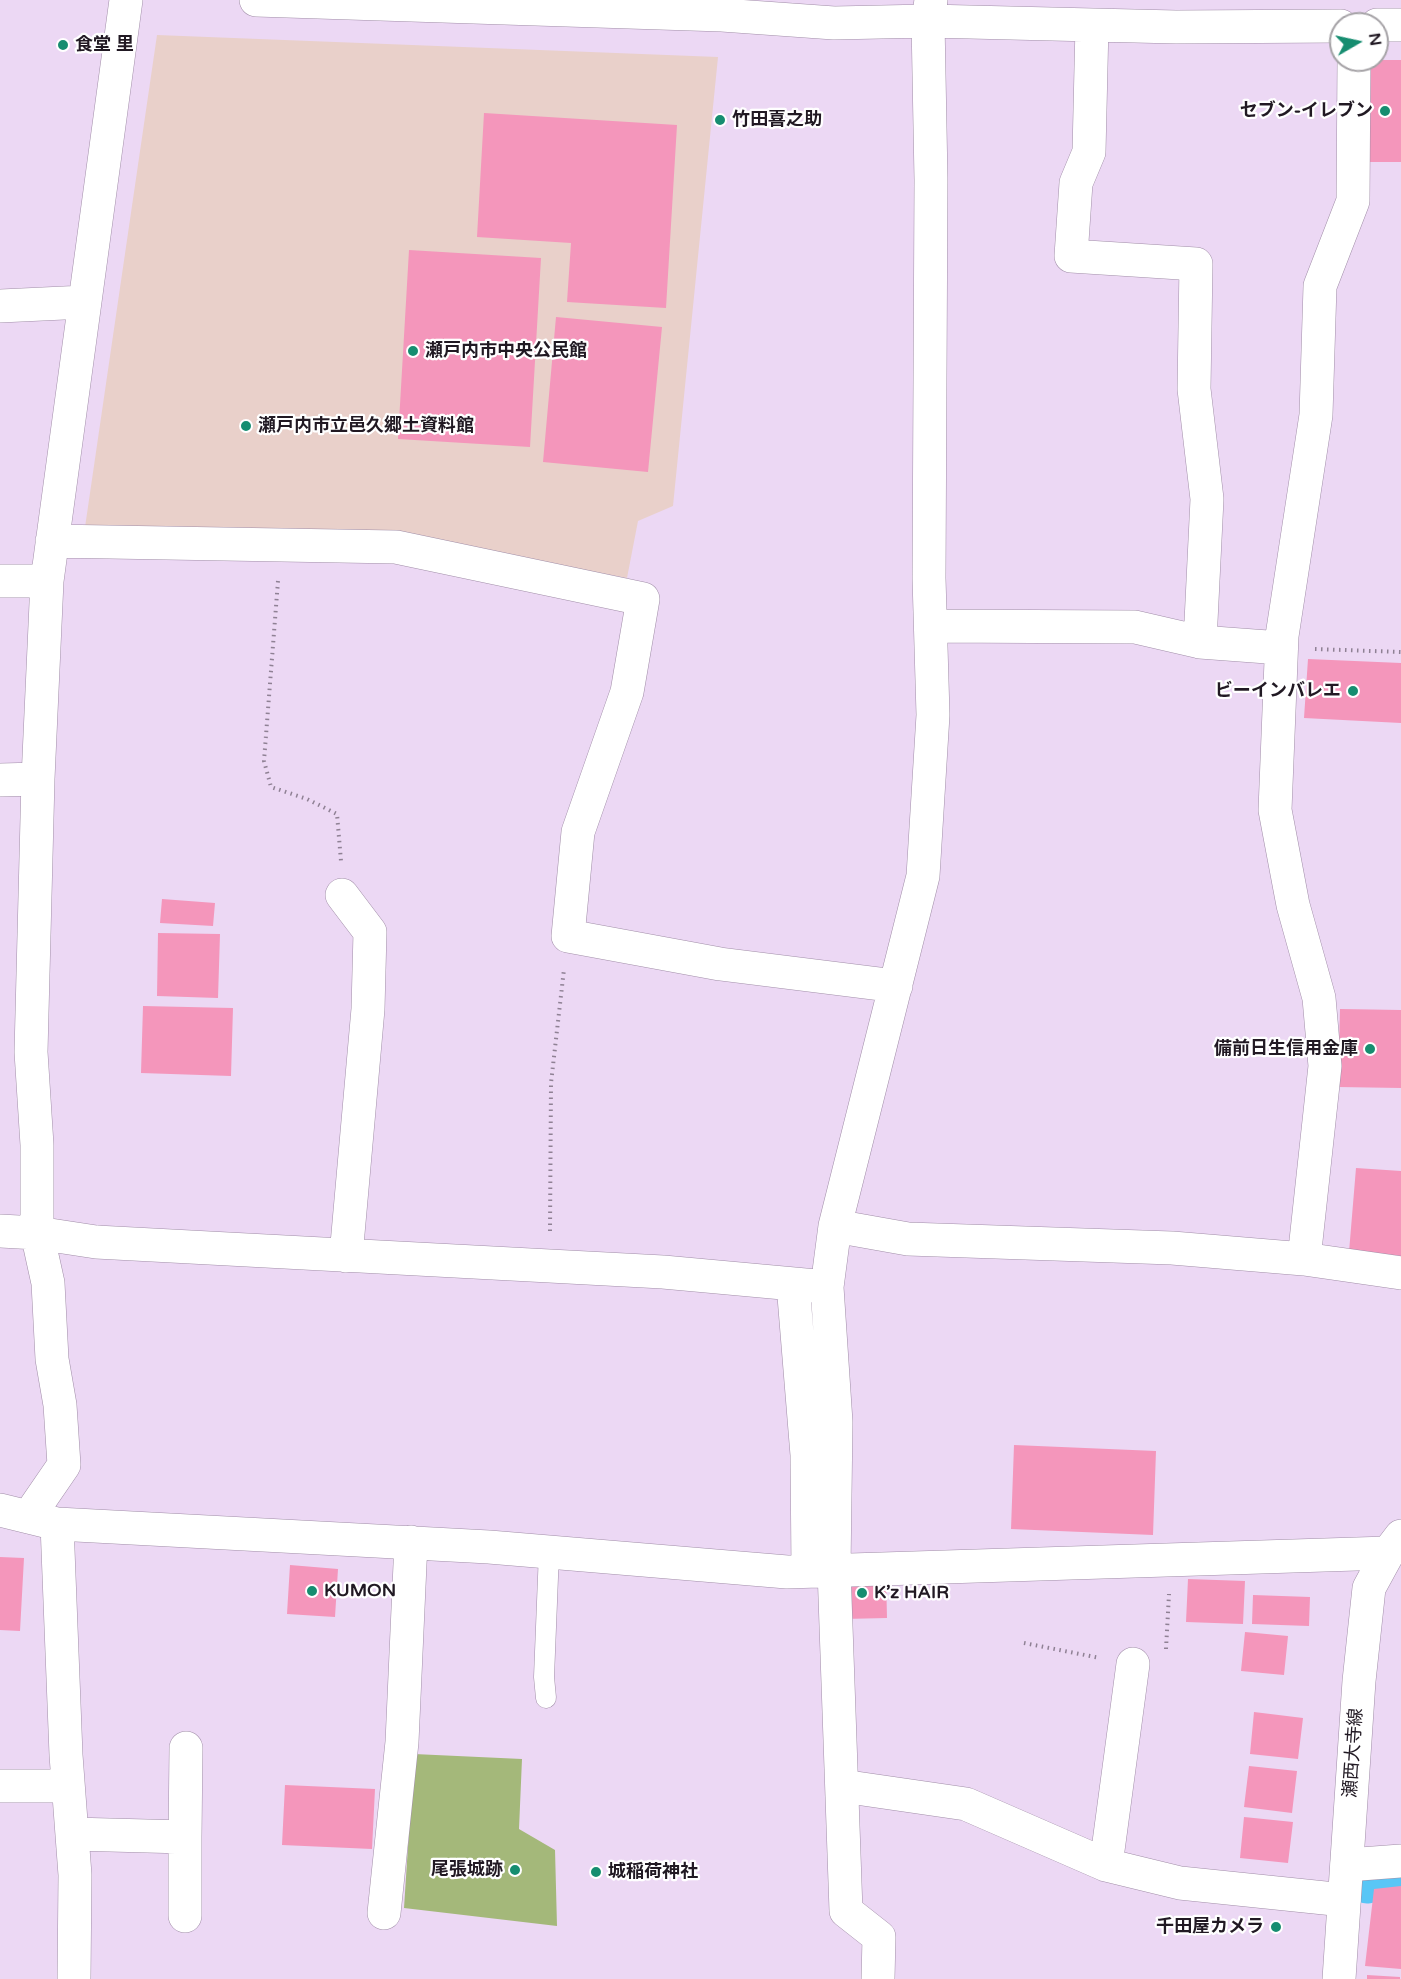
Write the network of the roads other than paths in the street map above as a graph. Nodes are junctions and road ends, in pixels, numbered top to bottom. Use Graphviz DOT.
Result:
graph roads {
  1 [pos="125,0"];
  2 [pos="256,0"];
  3 [pos="678,7"];
  4 [pos="930,10"];
  5 [pos="1092,25"];
  6 [pos="1329,26"];
  7 [pos="1354,72"];
  8 [pos="85,302"];
  9 [pos="0,306"];
  10 [pos="52,541"];
  11 [pos="0,581"];
  12 [pos="46,581"];
  13 [pos="930,626"];
  14 [pos="1200,642"];
  15 [pos="1281,648"];
  16 [pos="38,779"];
  17 [pos="0,780"];
  18 [pos="342,895"];
  19 [pos="896,986"];
  20 [pos="835,1226"];
  21 [pos="0,1231"];
  22 [pos="37,1233"];
  23 [pos="346,1256"];
  24 [pos="1304,1258"];
  25 [pos="1401,1273"];
  26 [pos="793,1284"];
  27 [pos="827,1287"];
  28 [pos="29,1517"];
  29 [pos="411,1542"];
  30 [pos="1394,1544"];
  31 [pos="549,1552"];
  32 [pos="821,1570"];
  33 [pos="1133,1664"];
  34 [pos="546,1698"];
  35 [pos="186,1748"];
  36 [pos="0,1786"];
  37 [pos="68,1786"];
  38 [pos="842,1786"];
  39 [pos="72,1834"];
  40 [pos="185,1837"];
  41 [pos="1401,1861"];
  42 [pos="1106,1865"];
  43 [pos="1347,1865"];
  44 [pos="1344,1900"];
  45 [pos="384,1913"];
  46 [pos="185,1916"];
  47 [pos="74,1979"];
  48 [pos="878,1979"];
  49 [pos="1339,1979"];
  1 -- 8 [label="street"];
  2 -- 3 [label="street"];
  3 -- 4 [label="street"];
  4 -- 5 [label="street"];
  4 -- 13 [label="street"];
  5 -- 6 [label="street"];
  5 -- 14 [label="street"];
  7 -- 15 [label="street"];
  8 -- 9 [label="street"];
  8 -- 10 [label="street"];
  10 -- 12 [label="street"];
  10 -- 19 [label="street"];
  11 -- 12 [label="street"];
  12 -- 16 [label="street"];
  13 -- 14 [label="street"];
  13 -- 19 [label="street"];
  14 -- 15 [label="street"];
  15 -- 24 [label="street"];
  16 -- 17 [label="street"];
  16 -- 22 [label="street"];
  18 -- 23 [label="street"];
  19 -- 20 [label="street"];
  20 -- 24 [label="street"];
  20 -- 27 [label="street"];
  21 -- 22 [label="street"];
  22 -- 23 [label="street"];
  22 -- 28 [label="street"];
  23 -- 26 [label="street"];
  24 -- 25 [label="street"];
  26 -- 27 [label="street"];
  26 -- 32 [label="street"];
  27 -- 32 [label="street"];
  28 -- 29 [label="street"];
  28 -- 37 [label="street"];
  29 -- 31 [label="street"];
  29 -- 45 [label="street"];
  30 -- 32 [label="street"];
  30 -- 43 [label="street, 瀬西大寺線"];
  31 -- 32 [label="street"];
  31 -- 34 [label="lane"];
  32 -- 38 [label="street"];
  33 -- 42 [label="street"];
  35 -- 40 [label="street"];
  36 -- 37 [label="street"];
  37 -- 39 [label="street"];
  38 -- 42 [label="street"];
  38 -- 48 [label="street"];
  39 -- 40 [label="street"];
  39 -- 47 [label="street"];
  40 -- 46 [label="street"];
  41 -- 43 [label="street"];
  42 -- 44 [label="street"];
  43 -- 44 [label="street, 瀬西大寺線"];
  44 -- 49 [label="street, 瀬西大寺線"];
}
